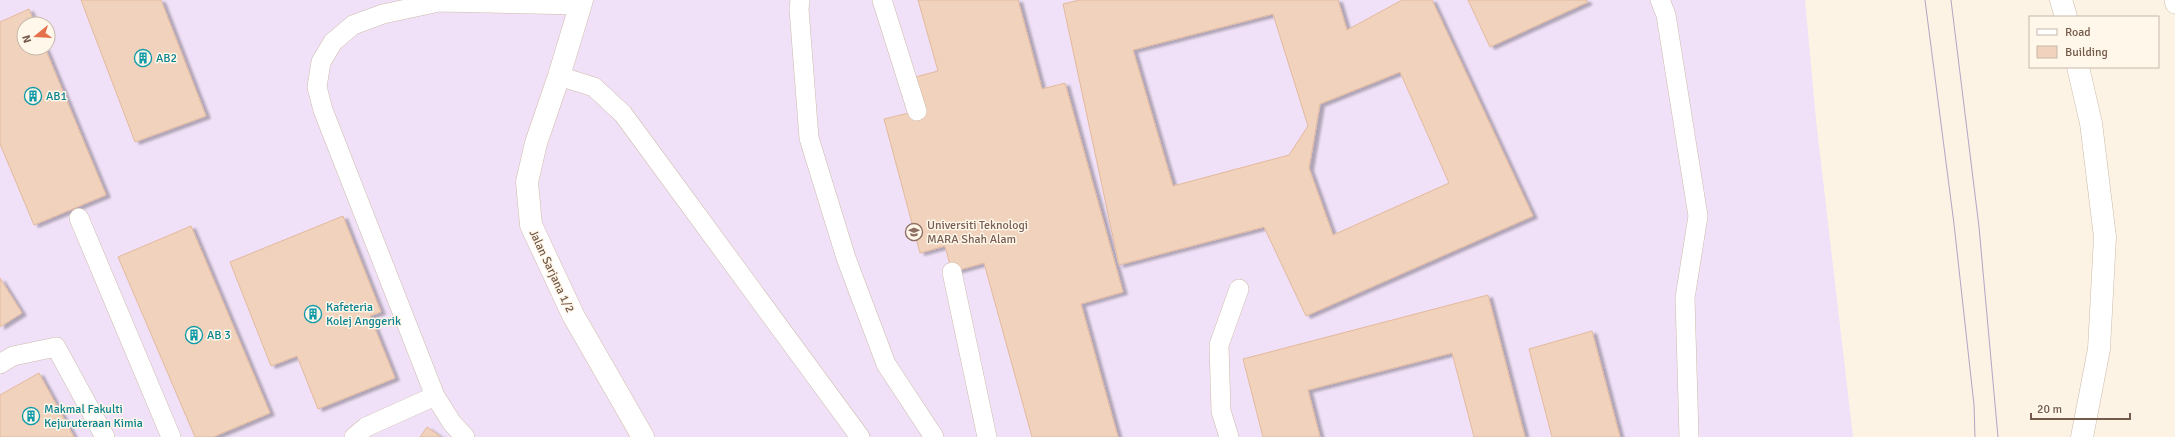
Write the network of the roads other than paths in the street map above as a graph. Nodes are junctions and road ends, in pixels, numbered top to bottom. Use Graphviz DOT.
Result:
graph roads {
  1 [pos="800,0"];
  2 [pos="882,0"];
  3 [pos="1660,0"];
  4 [pos="2061,0"];
  5 [pos="2174,0"];
  6 [pos="581,3"];
  7 [pos="2175,4"];
  8 [pos="2066,16"];
  9 [pos="2078,68"];
  10 [pos="559,76"];
  11 [pos="917,111"];
  12 [pos="79,218"];
  13 [pos="952,272"];
  14 [pos="1239,289"];
  15 [pos="0,364"];
  16 [pos="435,396"];
  17 [pos="105,437"];
  18 [pos="171,437"];
  19 [pos="354,437"];
  20 [pos="465,437"];
  21 [pos="643,437"];
  22 [pos="860,437"];
  23 [pos="934,437"];
  24 [pos="987,437"];
  25 [pos="1229,437"];
  26 [pos="1689,437"];
  27 [pos="2082,437"];
  1 -- 23 [label="lane"];
  2 -- 11 [label="lane"];
  3 -- 26 [label="lane"];
  4 -- 8 [label="street"];
  5 -- 7 [label="lane"];
  6 -- 10 [label="street, Jalan Sarjana 1/2"];
  6 -- 16 [label="lane"];
  9 -- 27 [label="street"];
  10 -- 21 [label="street, Jalan Sarjana 1/2"];
  10 -- 22 [label="lane"];
  12 -- 18 [label="lane"];
  13 -- 24 [label="lane"];
  14 -- 25 [label="lane"];
  15 -- 17 [label="lane"];
  16 -- 19 [label="lane"];
  16 -- 20 [label="lane"];
}
